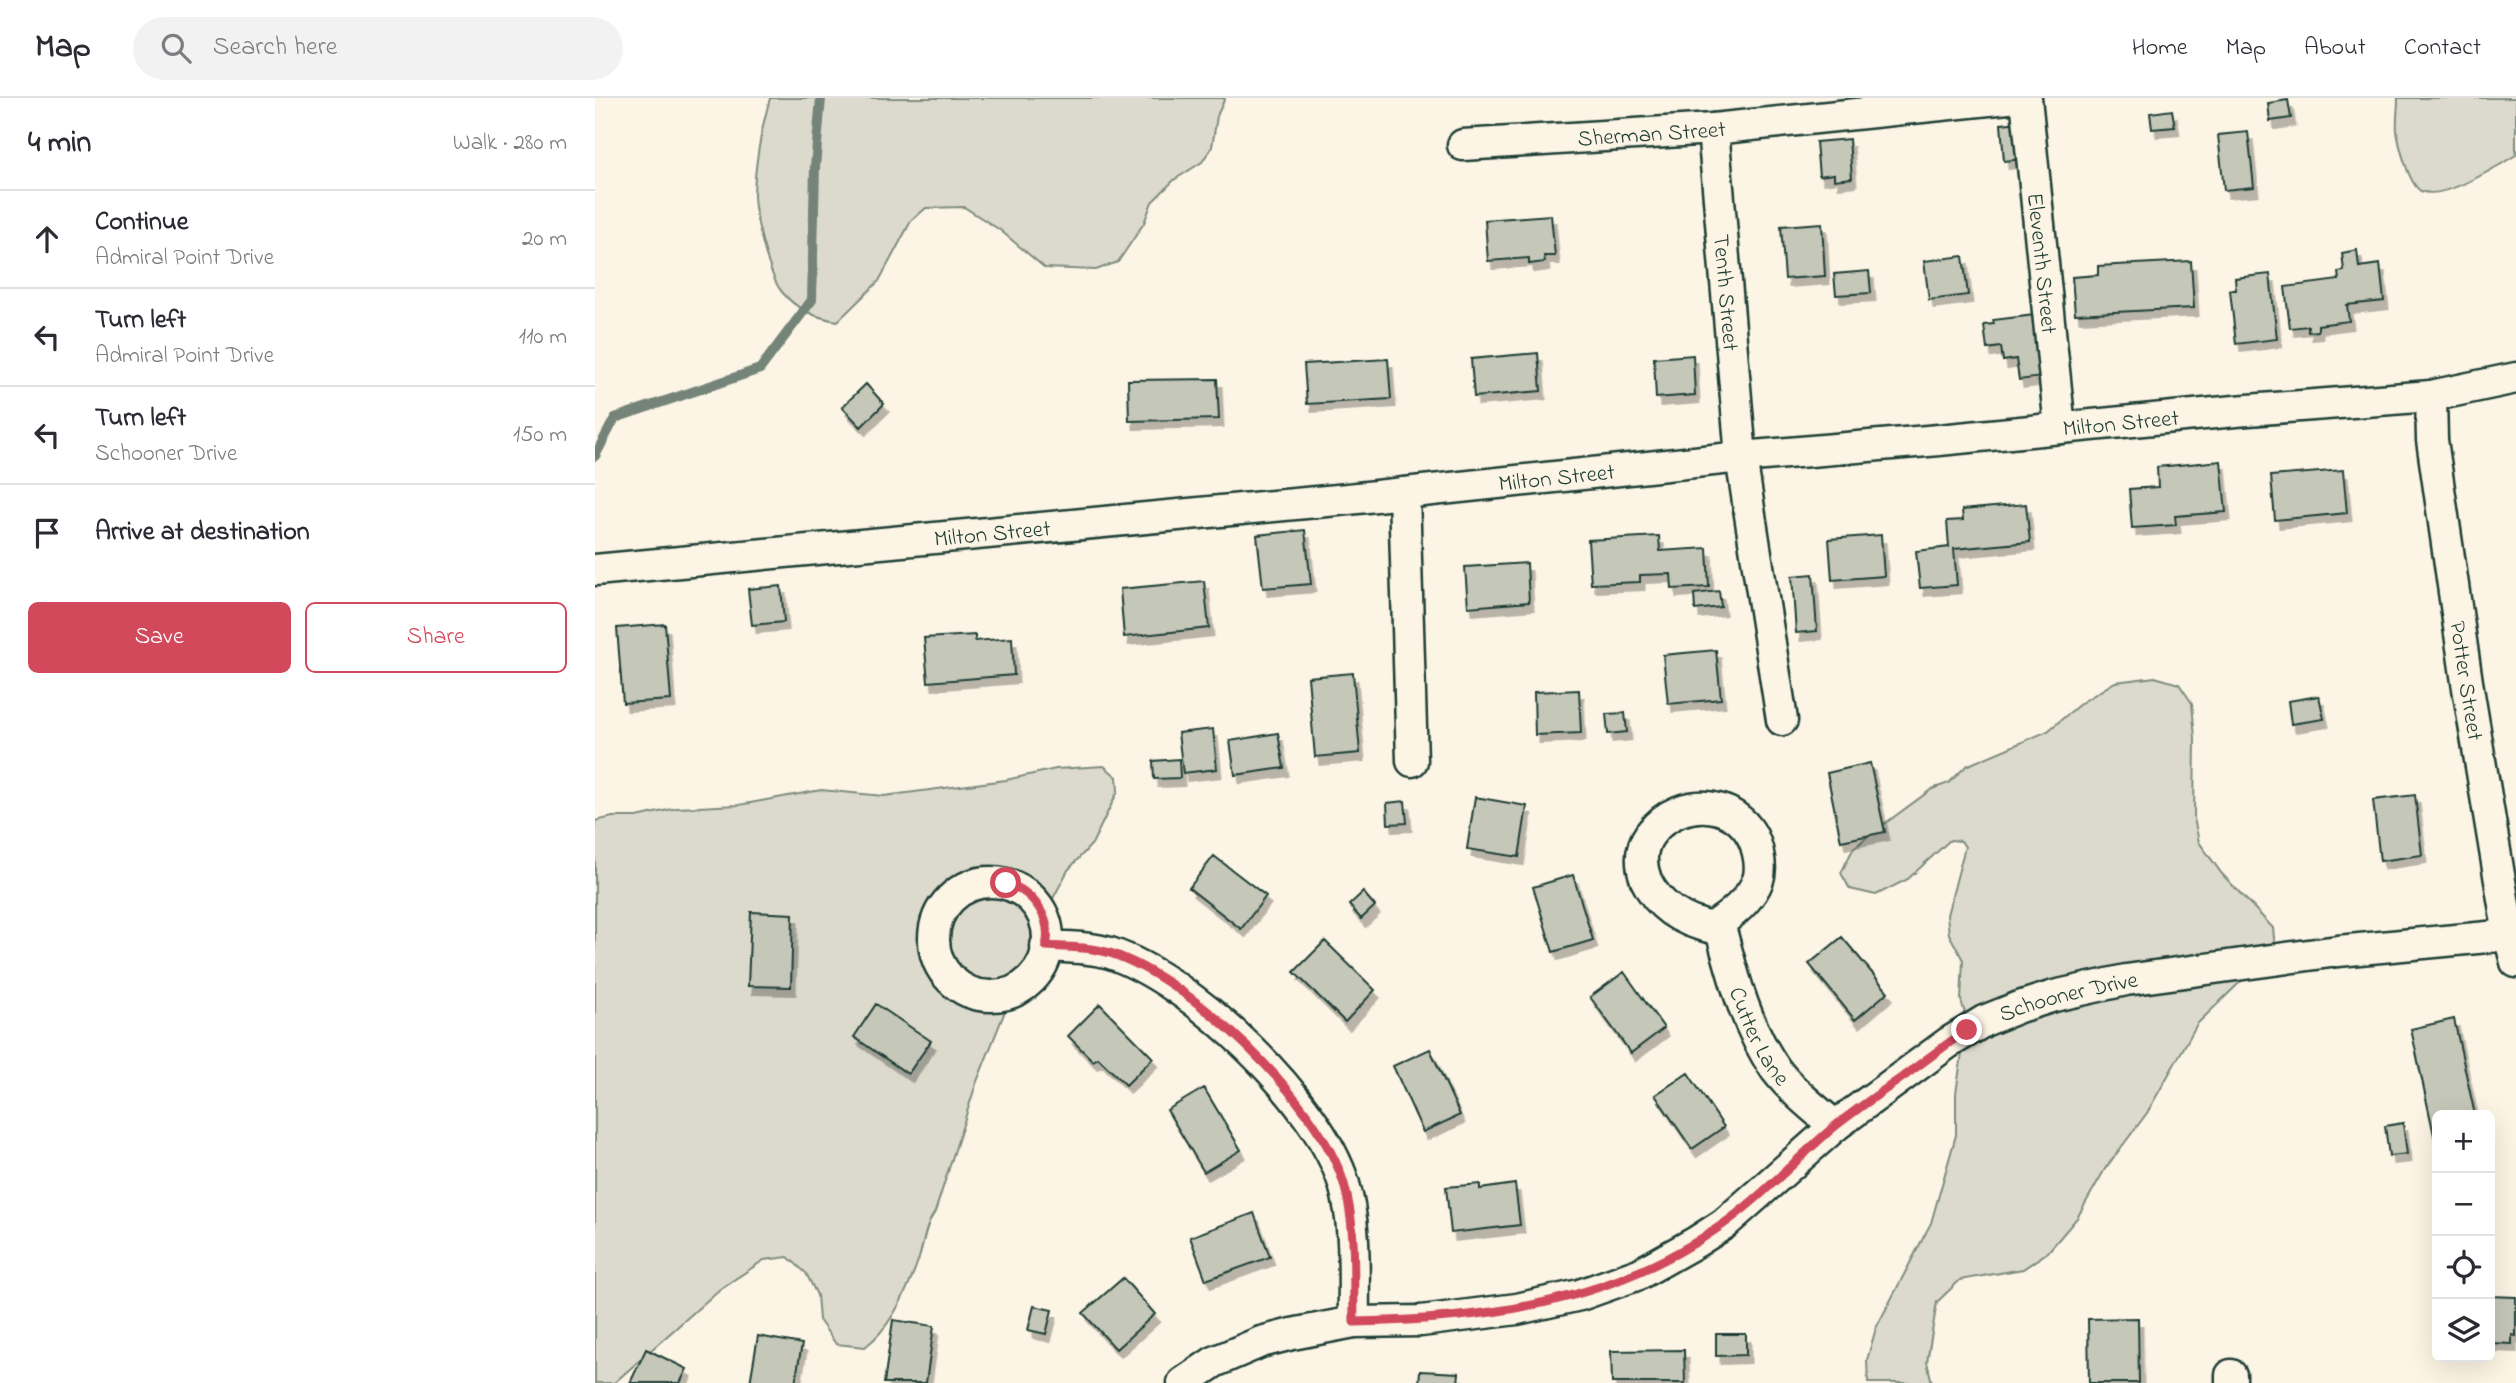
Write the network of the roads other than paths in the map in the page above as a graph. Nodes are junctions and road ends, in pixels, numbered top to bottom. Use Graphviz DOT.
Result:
graph roads {
  1 [pos="2008,98"];
  2 [pos="2026,98"];
  3 [pos="1713,129"];
  4 [pos="1463,145"];
  5 [pos="2516,379"];
  6 [pos="2431,396"];
  7 [pos="2060,428"];
  8 [pos="1741,457"];
  9 [pos="1404,493"];
  10 [pos="595,569"];
  11 [pos="1782,720"];
  12 [pos="1412,761"];
  13 [pos="1719,923"];
  14 [pos="1046,946"];
  15 [pos="2513,949"];
  16 [pos="1835,1126"];
  17 [pos="1354,1322"];
  18 [pos="1183,1383"];
  1 -- 3 [label="street, Sherman Street"];
  2 -- 7 [label="street, Eleventh Street"];
  3 -- 4 [label="street, Sherman Street"];
  3 -- 8 [label="street, Tenth Street"];
  5 -- 6 [label="street, Milton Street"];
  6 -- 7 [label="street, Milton Street"];
  6 -- 15 [label="street, Potter Street"];
  7 -- 8 [label="street, Milton Street"];
  8 -- 9 [label="street, Milton Street"];
  8 -- 11 [label="street, Tenth Street"];
  9 -- 10 [label="street, Milton Street"];
  9 -- 12 [label="street"];
  13 -- 16 [label="street, Cutter Lane"];
  14 -- 17 [label="street"];
  15 -- 16 [label="street, Schooner Drive"];
  16 -- 17 [label="street, Schooner Drive"];
  17 -- 18 [label="street, Schooner Drive"];
}
